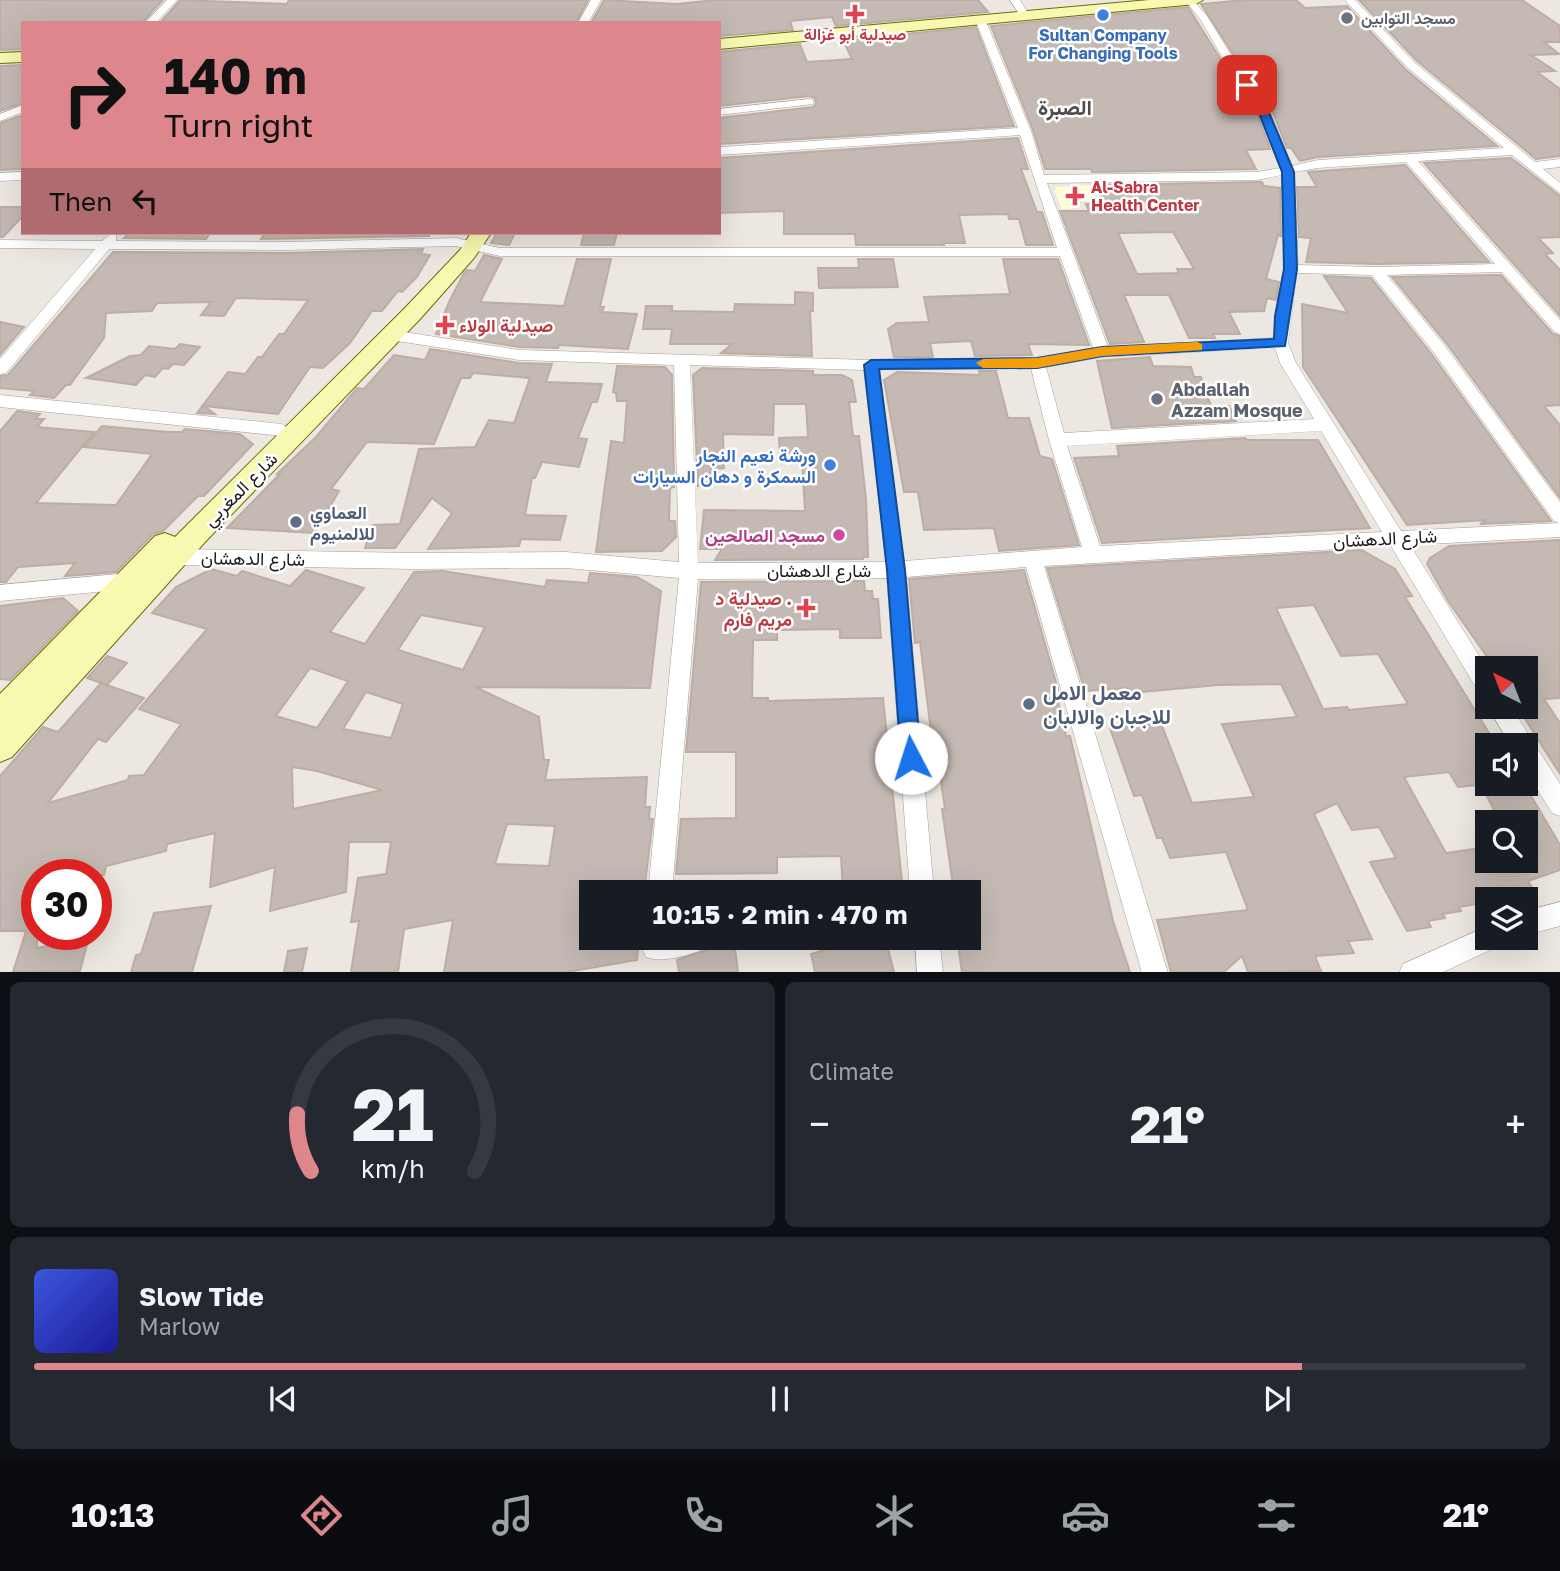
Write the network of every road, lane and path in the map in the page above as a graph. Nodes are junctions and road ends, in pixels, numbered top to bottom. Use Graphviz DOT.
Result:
graph roads {
  1 [pos="172,0"];
  2 [pos="596,0"];
  3 [pos="1091,0"];
  4 [pos="1193,0"];
  5 [pos="1350,0"];
  6 [pos="1019,7"];
  7 [pos="980,19"];
  8 [pos="152,21"];
  9 [pos="584,21"];
  10 [pos="721,35"];
  11 [pos="721,44"];
  12 [pos="21,48"];
  13 [pos="0,49"];
  14 [pos="21,57"];
  15 [pos="0,58"];
  16 [pos="809,102"];
  17 [pos="0,107"];
  18 [pos="21,107"];
  19 [pos="21,108"];
  20 [pos="721,112"];
  21 [pos="0,118"];
  22 [pos="1025,131"];
  23 [pos="1515,151"];
  24 [pos="721,152"];
  25 [pos="1409,158"];
  26 [pos="1560,163"];
  27 [pos="1535,166"];
  28 [pos="1288,172"];
  29 [pos="21,176"];
  30 [pos="0,177"];
  31 [pos="1038,179"];
  32 [pos="1560,189"];
  33 [pos="111,238"];
  34 [pos="468,238"];
  35 [pos="0,244"];
  36 [pos="1065,252"];
  37 [pos="1505,268"];
  38 [pos="1291,269"];
  39 [pos="1376,271"];
  40 [pos="1560,329"];
  41 [pos="391,335"];
  42 [pos="1280,343"];
  43 [pos="1102,352"];
  44 [pos="682,359"];
  45 [pos="1037,363"];
  46 [pos="871,365"];
  47 [pos="0,369"];
  48 [pos="0,401"];
  49 [pos="1324,425"];
  50 [pos="282,430"];
  51 [pos="1057,440"];
  52 [pos="1560,516"];
  53 [pos="1560,530"];
  54 [pos="1392,537"];
  55 [pos="1093,554"];
  56 [pos="175,557"];
  57 [pos="1032,559"];
  58 [pos="896,570"];
  59 [pos="689,571"];
  60 [pos="125,583"];
  61 [pos="0,593"];
  62 [pos="1475,668"];
  63 [pos="0,716"];
  64 [pos="0,746"];
  65 [pos="1538,770"];
  66 [pos="1560,805"];
  67 [pos="661,880"];
  68 [pos="921,880"];
  69 [pos="1560,914"];
  70 [pos="1538,920"];
  71 [pos="1475,944"];
  72 [pos="928,950"];
  73 [pos="930,972"];
  74 [pos="1155,972"];
  75 [pos="1412,972"];
  1 -- 8 [label="street"];
  2 -- 9 [label="street"];
  3 -- 6 [label="main road"];
  4 -- 6 [label="main road"];
  4 -- 28 [label="street"];
  5 -- 23 [label="street"];
  6 -- 7 [label="main road"];
  6 -- 10 [label="main road"];
  7 -- 11 [label="main road"];
  7 -- 22 [label="street"];
  12 -- 13 [label="main road"];
  14 -- 15 [label="main road"];
  16 -- 20 [label="street"];
  17 -- 18 [label="street"];
  19 -- 21 [label="street"];
  22 -- 24 [label="street"];
  22 -- 31 [label="street"];
  23 -- 25 [label="street"];
  23 -- 27 [label="street"];
  25 -- 28 [label="street"];
  25 -- 37 [label="street"];
  26 -- 27 [label="street"];
  27 -- 32 [label="street"];
  28 -- 31 [label="street"];
  28 -- 38 [label="street"];
  29 -- 30 [label="street"];
  31 -- 36 [label="street"];
  33 -- 34 [label="street"];
  33 -- 35 [label="street"];
  33 -- 47 [label="street"];
  34 -- 36 [label="street"];
  34 -- 41 [label="main road, شارع المغربي"];
  34 -- 50 [label="main road, شارع المغربي"];
  36 -- 43 [label="street"];
  37 -- 39 [label="street"];
  37 -- 40 [label="street"];
  38 -- 39 [label="street"];
  38 -- 42 [label="street"];
  39 -- 52 [label="street"];
  41 -- 44 [label="street"];
  41 -- 56 [label="main road, شارع المغربي"];
  42 -- 43 [label="street"];
  42 -- 49 [label="street"];
  43 -- 45 [label="street"];
  44 -- 46 [label="street"];
  44 -- 59 [label="street"];
  45 -- 46 [label="street"];
  45 -- 51 [label="street"];
  46 -- 58 [label="street"];
  48 -- 50 [label="street"];
  49 -- 51 [label="street"];
  49 -- 54 [label="street"];
  50 -- 60 [label="main road, شارع المغربي"];
  51 -- 55 [label="street"];
  53 -- 54 [label="street, شارع الدهشان"];
  54 -- 55 [label="street, شارع الدهشان"];
  54 -- 62 [label="street"];
  55 -- 57 [label="street, شارع الدهشان"];
  56 -- 59 [label="street, شارع الدهشان"];
  56 -- 60 [label="street, شارع الدهشان"];
  56 -- 64 [label="main road, شارع المغربي"];
  57 -- 58 [label="street, شارع الدهشان"];
  57 -- 74 [label="street"];
  58 -- 59 [label="street, شارع الدهشان"];
  58 -- 68 [label="street"];
  59 -- 67 [label="street"];
  60 -- 61 [label="street"];
  60 -- 63 [label="main road, شارع المغربي"];
  65 -- 66 [label="street"];
  69 -- 70 [label="street"];
  71 -- 75 [label="street"];
  72 -- 73 [label="street"];
}
